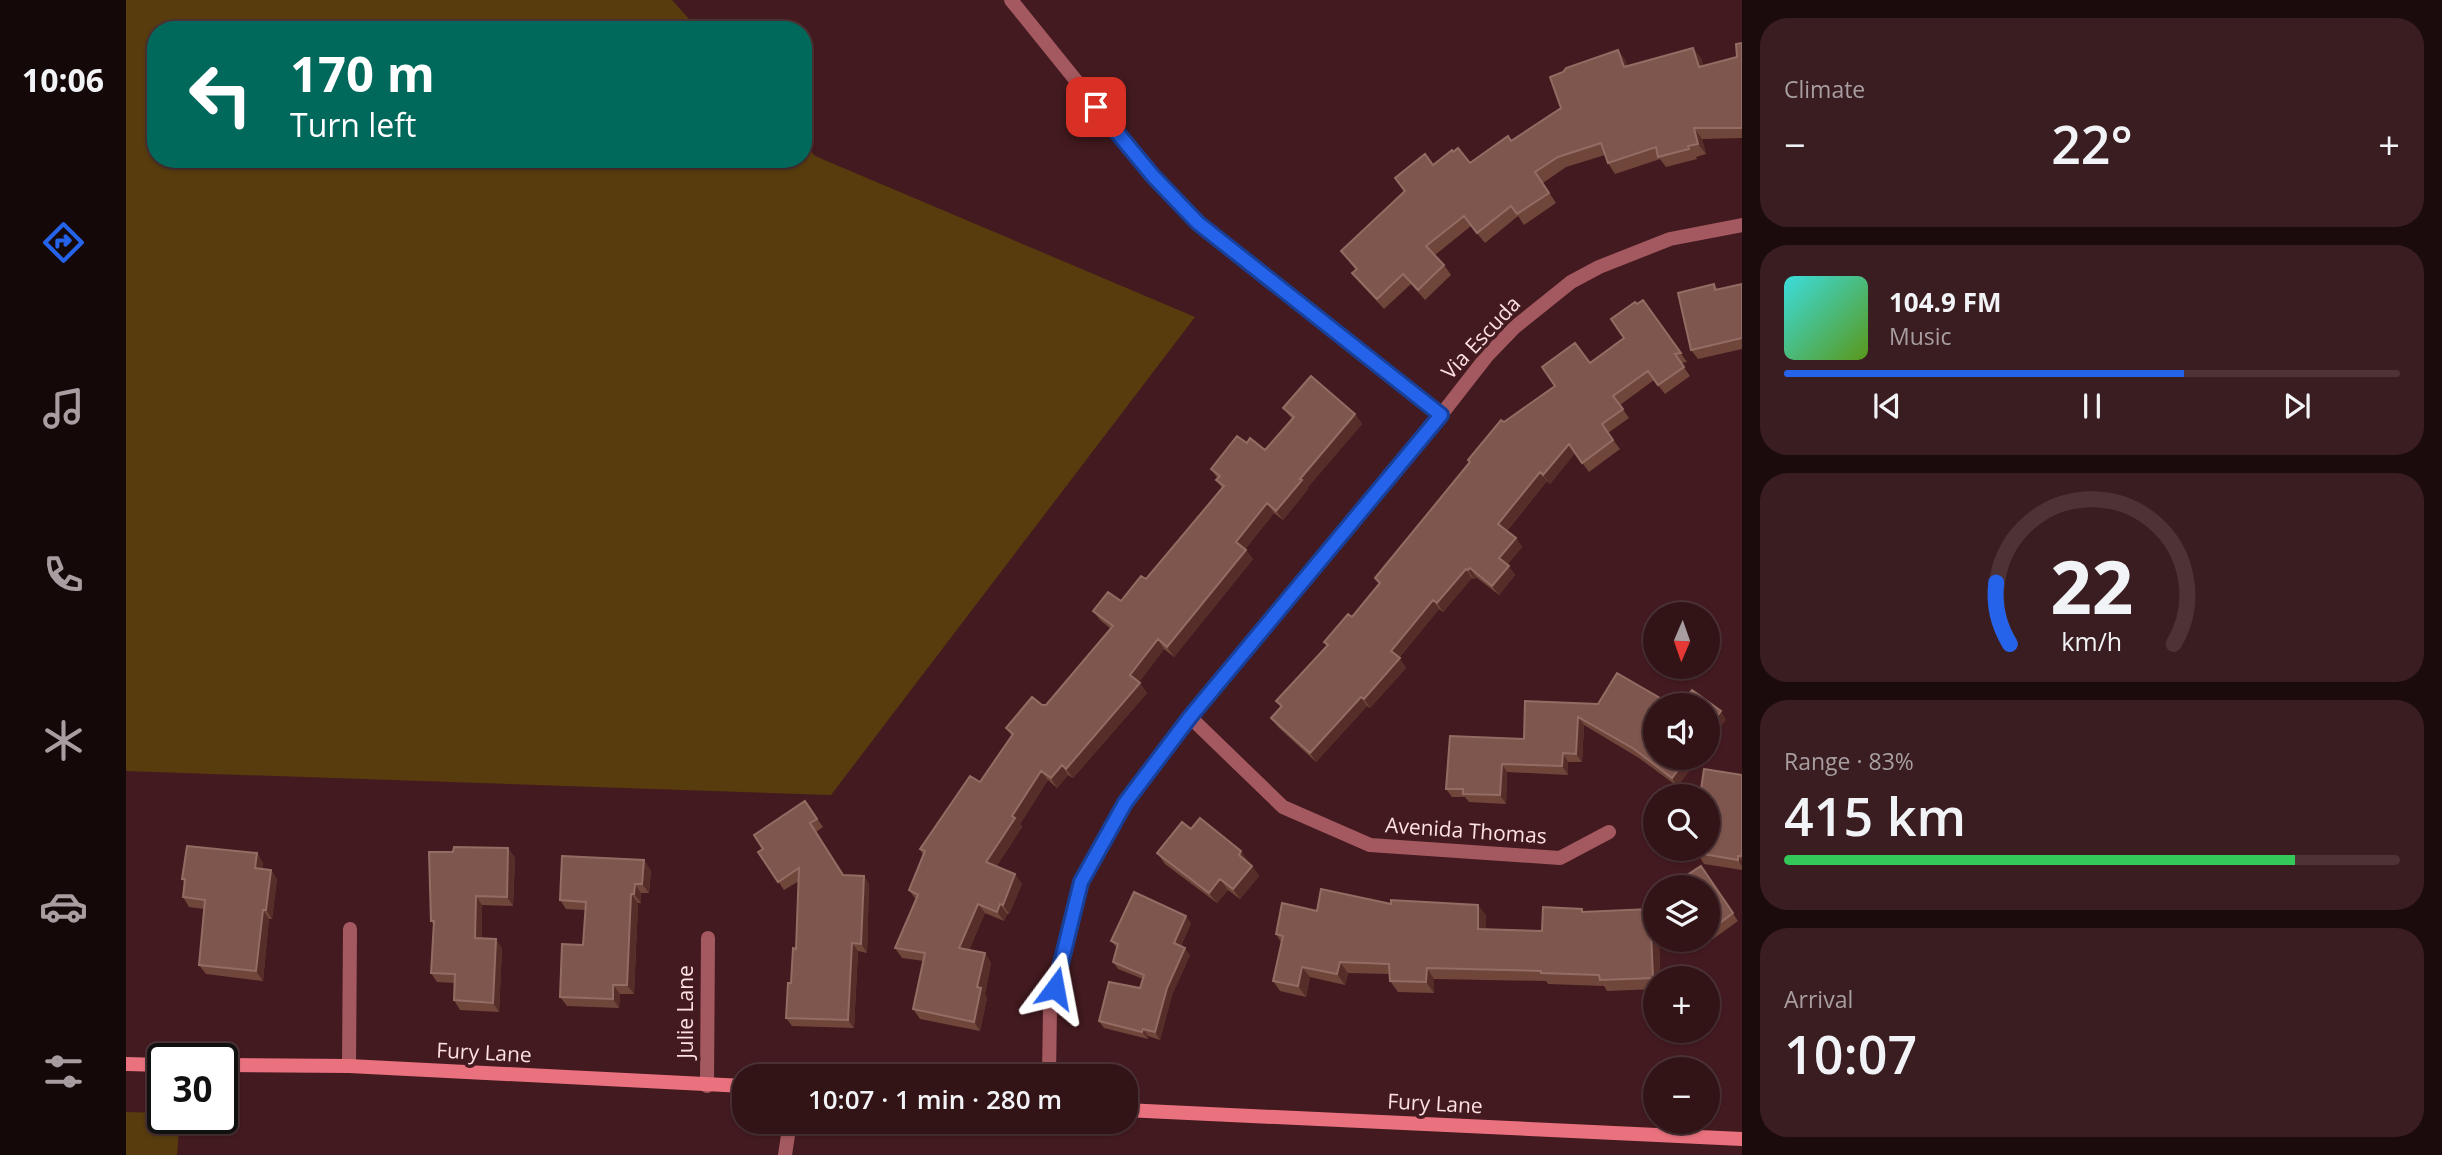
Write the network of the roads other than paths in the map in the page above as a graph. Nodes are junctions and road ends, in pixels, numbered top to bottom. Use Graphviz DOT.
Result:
graph roads {
  1 [pos="1011,0"];
  2 [pos="1742,225"];
  3 [pos="1441,415"];
  4 [pos="1190,717"];
  5 [pos="1609,832"];
  6 [pos="350,929"];
  7 [pos="708,937"];
  8 [pos="126,1064"];
  9 [pos="1049,1064"];
  10 [pos="147,1065"];
  11 [pos="238,1065"];
  12 [pos="349,1066"];
  13 [pos="707,1086"];
  14 [pos="732,1086"];
  15 [pos="1138,1111"];
  16 [pos="788,1134"];
  17 [pos="1742,1139"];
  18 [pos="785,1155"];
  1 -- 3 [label="street"];
  2 -- 3 [label="street, Via Escuda"];
  3 -- 4 [label="street, Via Escuda"];
  4 -- 5 [label="street, Avenida Thomas"];
  4 -- 9 [label="street, Via Escuda"];
  6 -- 12 [label="street"];
  7 -- 13 [label="street, Julie Lane"];
  8 -- 10 [label="main road"];
  11 -- 12 [label="main road, Fury Lane"];
  12 -- 13 [label="main road, Fury Lane"];
  13 -- 14 [label="main road, Fury Lane"];
  15 -- 17 [label="main road, Fury Lane"];
  16 -- 18 [label="street"];
}
